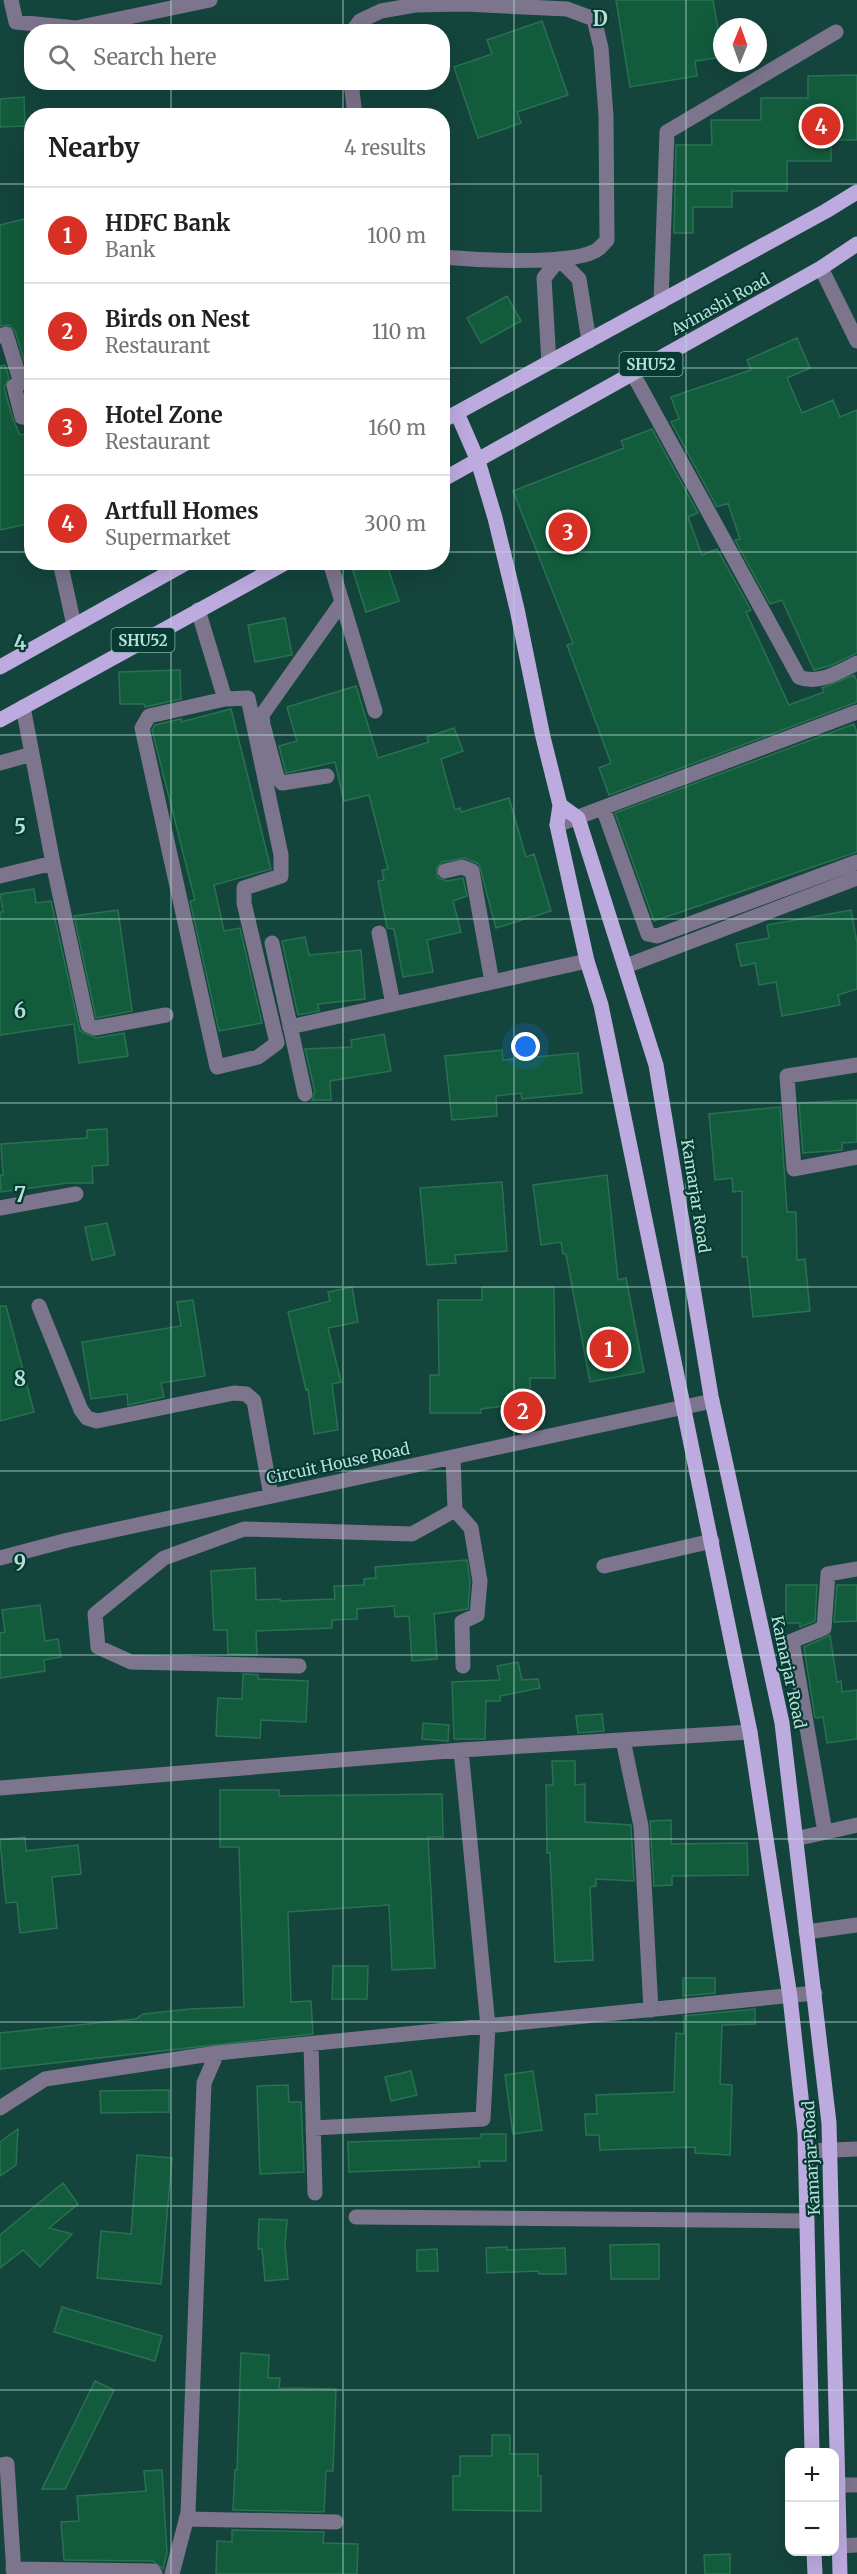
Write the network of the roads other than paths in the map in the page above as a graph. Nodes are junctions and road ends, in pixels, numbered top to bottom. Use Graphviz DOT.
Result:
graph roads {
  1 [pos="11,0"];
  2 [pos="210,0"];
  3 [pos="36,24"];
  4 [pos="95,24"];
  5 [pos="358,24"];
  6 [pos="836,32"];
  7 [pos="352,90"];
  8 [pos="354,108"];
  9 [pos="857,192"];
  10 [pos="857,244"];
  11 [pos="450,258"];
  12 [pos="559,259"];
  13 [pos="821,268"];
  14 [pos="661,302"];
  15 [pos="0,336"];
  16 [pos="589,341"];
  17 [pos="857,341"];
  18 [pos="549,363"];
  19 [pos="633,374"];
  20 [pos="457,413"];
  21 [pos="24,417"];
  22 [pos="450,417"];
  23 [pos="478,461"];
  24 [pos="450,474"];
  25 [pos="62,570"];
  26 [pos="174,570"];
  27 [pos="272,570"];
  28 [pos="332,570"];
  29 [pos="342,602"];
  30 [pos="198,610"];
  31 [pos="74,626"];
  32 [pos="857,663"];
  33 [pos="0,667"];
  34 [pos="225,699"];
  35 [pos="23,707"];
  36 [pos="375,711"];
  37 [pos="857,712"];
  38 [pos="0,720"];
  39 [pos="32,754"];
  40 [pos="0,763"];
  41 [pos="327,776"];
  42 [pos="560,805"];
  43 [pos="603,808"];
  44 [pos="578,818"];
  45 [pos="556,825"];
  46 [pos="857,862"];
  47 [pos="53,863"];
  48 [pos="445,871"];
  49 [pos="0,876"];
  50 [pos="857,878"];
  51 [pos="379,933"];
  52 [pos="272,943"];
  53 [pos="587,961"];
  54 [pos="626,966"];
  55 [pos="492,982"];
  56 [pos="393,1004"];
  57 [pos="166,1015"];
  58 [pos="290,1027"];
  59 [pos="857,1065"];
  60 [pos="305,1094"];
  61 [pos="857,1157"];
  62 [pos="76,1194"];
  63 [pos="0,1208"];
  64 [pos="39,1306"];
  65 [pos="712,1401"];
  66 [pos="685,1406"];
  67 [pos="453,1457"];
  68 [pos="271,1496"];
  69 [pos="455,1510"];
  70 [pos="712,1541"];
  71 [pos="0,1558"];
  72 [pos="604,1566"];
  73 [pos="857,1569"];
  74 [pos="299,1666"];
  75 [pos="463,1666"];
  76 [pos="750,1732"];
  77 [pos="623,1740"];
  78 [pos="461,1750"];
  79 [pos="0,1788"];
  80 [pos="857,1825"];
  81 [pos="825,1832"];
  82 [pos="795,1839"];
  83 [pos="857,1925"];
  84 [pos="806,1932"];
  85 [pos="815,1994"];
  86 [pos="790,1997"];
  87 [pos="651,2010"];
  88 [pos="488,2026"];
  89 [pos="311,2044"];
  90 [pos="217,2053"];
  91 [pos="0,2108"];
  92 [pos="314,2128"];
  93 [pos="831,2149"];
  94 [pos="857,2149"];
  95 [pos="805,2151"];
  96 [pos="315,2193"];
  97 [pos="356,2217"];
  98 [pos="807,2221"];
  99 [pos="812,2448"];
  100 [pos="837,2448"];
  101 [pos="0,2465"];
  102 [pos="839,2485"];
  103 [pos="857,2485"];
  104 [pos="186,2519"];
  105 [pos="336,2522"];
  106 [pos="857,2545"];
  107 [pos="839,2546"];
  108 [pos="814,2556"];
  109 [pos="13,2571"];
  110 [pos="155,2574"];
  111 [pos="172,2574"];
  112 [pos="815,2574"];
  113 [pos="840,2574"];
  1 -- 3 [label="street"];
  2 -- 4 [label="street"];
  5 -- 12 [label="street"];
  6 -- 14 [label="street"];
  7 -- 8 [label="street"];
  9 -- 14 [label="main road, Avinashi Road / SHU52"];
  10 -- 13 [label="main road, Avinashi Road / SHU52"];
  11 -- 12 [label="street"];
  12 -- 16 [label="street"];
  12 -- 18 [label="street"];
  13 -- 17 [label="street"];
  13 -- 19 [label="main road, Avinashi Road / SHU52"];
  14 -- 16 [label="main road, Avinashi Road / SHU52"];
  15 -- 21 [label="street"];
  16 -- 18 [label="main road, Avinashi Road / SHU52"];
  18 -- 20 [label="main road, Avinashi Road / SHU52"];
  19 -- 23 [label="main road, Avinashi Road / SHU52"];
  19 -- 32 [label="street"];
  20 -- 22 [label="main road, Avinashi Road / SHU52"];
  20 -- 23 [label="main road"];
  23 -- 24 [label="main road, Avinashi Road / SHU52"];
  23 -- 42 [label="main road"];
  25 -- 31 [label="street"];
  26 -- 31 [label="main road, SHU52"];
  27 -- 30 [label="main road, SHU52"];
  28 -- 29 [label="street"];
  29 -- 36 [label="street"];
  29 -- 41 [label="street"];
  30 -- 34 [label="street"];
  30 -- 35 [label="main road, SHU52"];
  31 -- 33 [label="main road, SHU52"];
  34 -- 34 [label="street"];
  35 -- 38 [label="main road, SHU52"];
  35 -- 39 [label="street"];
  37 -- 43 [label="street"];
  39 -- 40 [label="street"];
  39 -- 47 [label="street"];
  42 -- 44 [label="main road"];
  42 -- 45 [label="main road"];
  43 -- 44 [label="street"];
  43 -- 46 [label="street"];
  44 -- 45 [label="street"];
  44 -- 54 [label="main road, Kamarjar Road"];
  45 -- 53 [label="main road"];
  47 -- 49 [label="street"];
  47 -- 57 [label="street"];
  48 -- 55 [label="street"];
  50 -- 54 [label="street"];
  51 -- 56 [label="street"];
  52 -- 58 [label="street"];
  53 -- 55 [label="street"];
  53 -- 66 [label="main road"];
  54 -- 65 [label="main road, Kamarjar Road"];
  55 -- 56 [label="street"];
  56 -- 58 [label="street"];
  58 -- 60 [label="street"];
  59 -- 61 [label="street"];
  62 -- 63 [label="street"];
  64 -- 68 [label="street"];
  65 -- 66 [label="street, Circuit House Road"];
  65 -- 82 [label="main road, Kamarjar Road"];
  66 -- 67 [label="street, Circuit House Road"];
  66 -- 70 [label="main road"];
  67 -- 68 [label="street, Circuit House Road"];
  67 -- 69 [label="street"];
  68 -- 71 [label="street, Circuit House Road"];
  69 -- 74 [label="street"];
  69 -- 75 [label="street"];
  70 -- 72 [label="street"];
  70 -- 76 [label="main road"];
  73 -- 81 [label="street"];
  76 -- 77 [label="street"];
  76 -- 86 [label="main road"];
  77 -- 78 [label="street"];
  77 -- 87 [label="street"];
  78 -- 79 [label="street"];
  78 -- 88 [label="street"];
  80 -- 81 [label="street"];
  81 -- 82 [label="street"];
  82 -- 84 [label="main road, Kamarjar Road"];
  83 -- 84 [label="street"];
  84 -- 85 [label="main road, Kamarjar Road"];
  85 -- 86 [label="street"];
  85 -- 93 [label="main road, Kamarjar Road"];
  86 -- 87 [label="street"];
  86 -- 95 [label="main road"];
  87 -- 88 [label="street"];
  88 -- 89 [label="street"];
  88 -- 92 [label="street"];
  89 -- 90 [label="street"];
  89 -- 92 [label="street"];
  90 -- 91 [label="street"];
  90 -- 104 [label="street"];
  92 -- 96 [label="street"];
  93 -- 94 [label="street"];
  93 -- 95 [label="street"];
  93 -- 100 [label="main road, Kamarjar Road"];
  95 -- 98 [label="main road"];
  97 -- 98 [label="street"];
  98 -- 99 [label="main road"];
  101 -- 109 [label="street"];
  102 -- 103 [label="street"];
  104 -- 105 [label="street"];
  104 -- 111 [label="street"];
  106 -- 107 [label="street"];
  107 -- 113 [label="main road, Kamarjar Road"];
  108 -- 112 [label="main road"];
  109 -- 110 [label="street"];
}
